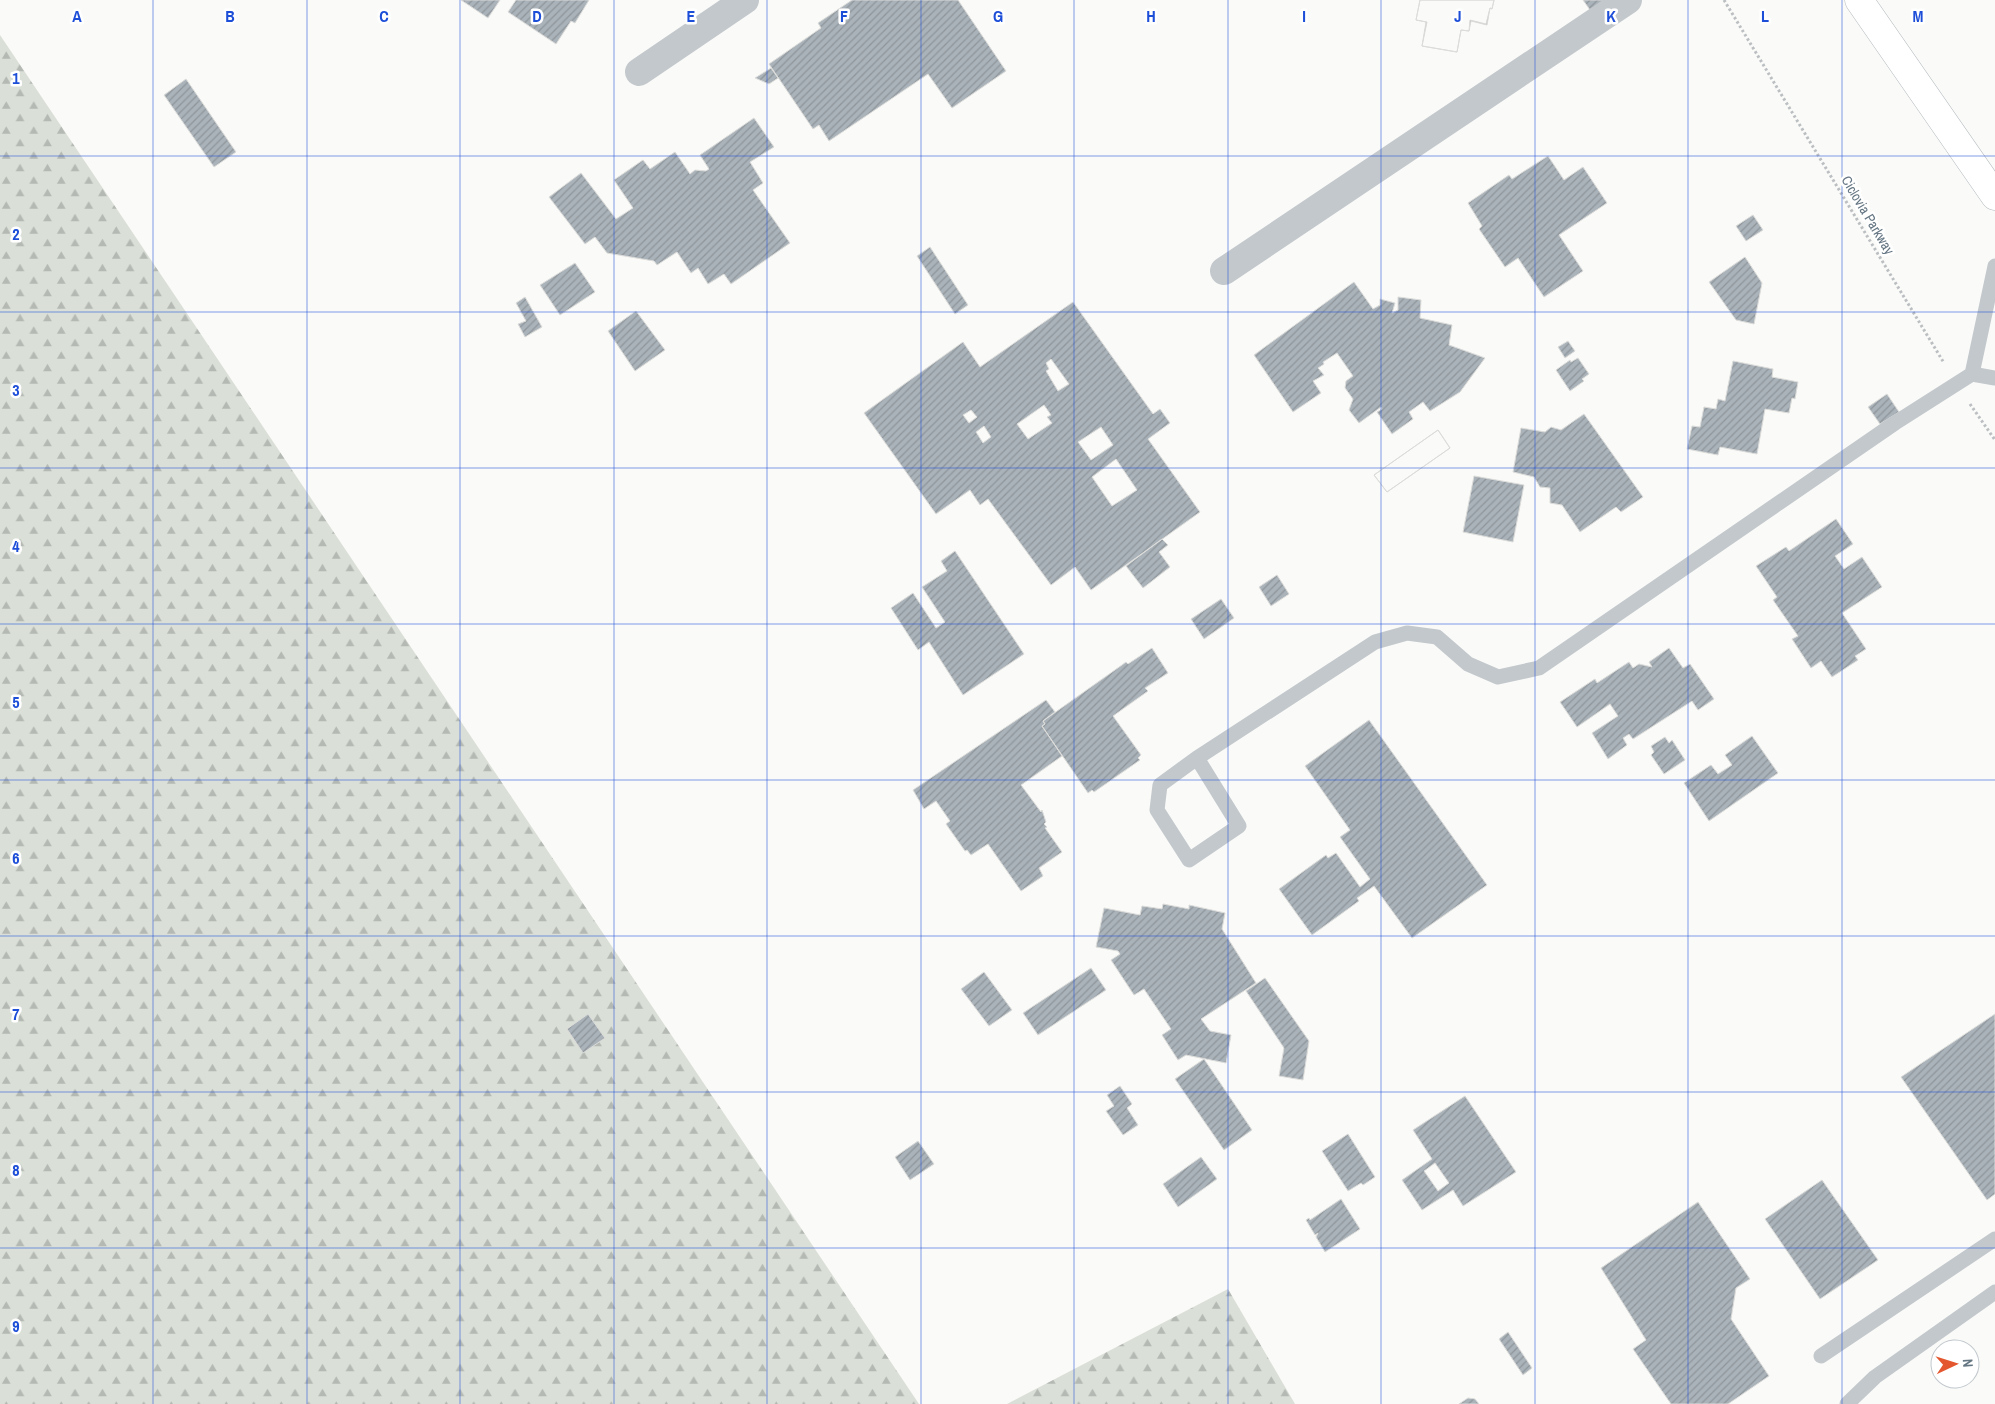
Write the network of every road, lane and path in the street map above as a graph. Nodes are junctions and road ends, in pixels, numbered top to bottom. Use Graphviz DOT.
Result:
graph roads {
  1 [pos="745,0"];
  2 [pos="1628,0"];
  3 [pos="1724,0"];
  4 [pos="1859,0"];
  5 [pos="639,72"];
  6 [pos="1995,196"];
  7 [pos="1995,266"];
  8 [pos="1224,271"];
  9 [pos="1972,374"];
  10 [pos="1995,378"];
  11 [pos="1956,384"];
  12 [pos="1995,440"];
  13 [pos="1197,758"];
  14 [pos="1995,1239"];
  15 [pos="1995,1292"];
  16 [pos="1821,1356"];
  17 [pos="1847,1404"];
  1 -- 5 [label="street"];
  2 -- 8 [label="street"];
  3 -- 11 [label="path, Ciclovia Parkway"];
  4 -- 6 [label="main road"];
  7 -- 9 [label="lane"];
  9 -- 10 [label="lane"];
  9 -- 11 [label="lane"];
  11 -- 12 [label="path, Ciclovia Parkway"];
  11 -- 13 [label="lane"];
  13 -- 13 [label="lane"];
  14 -- 16 [label="lane"];
  15 -- 17 [label="lane"];
}
